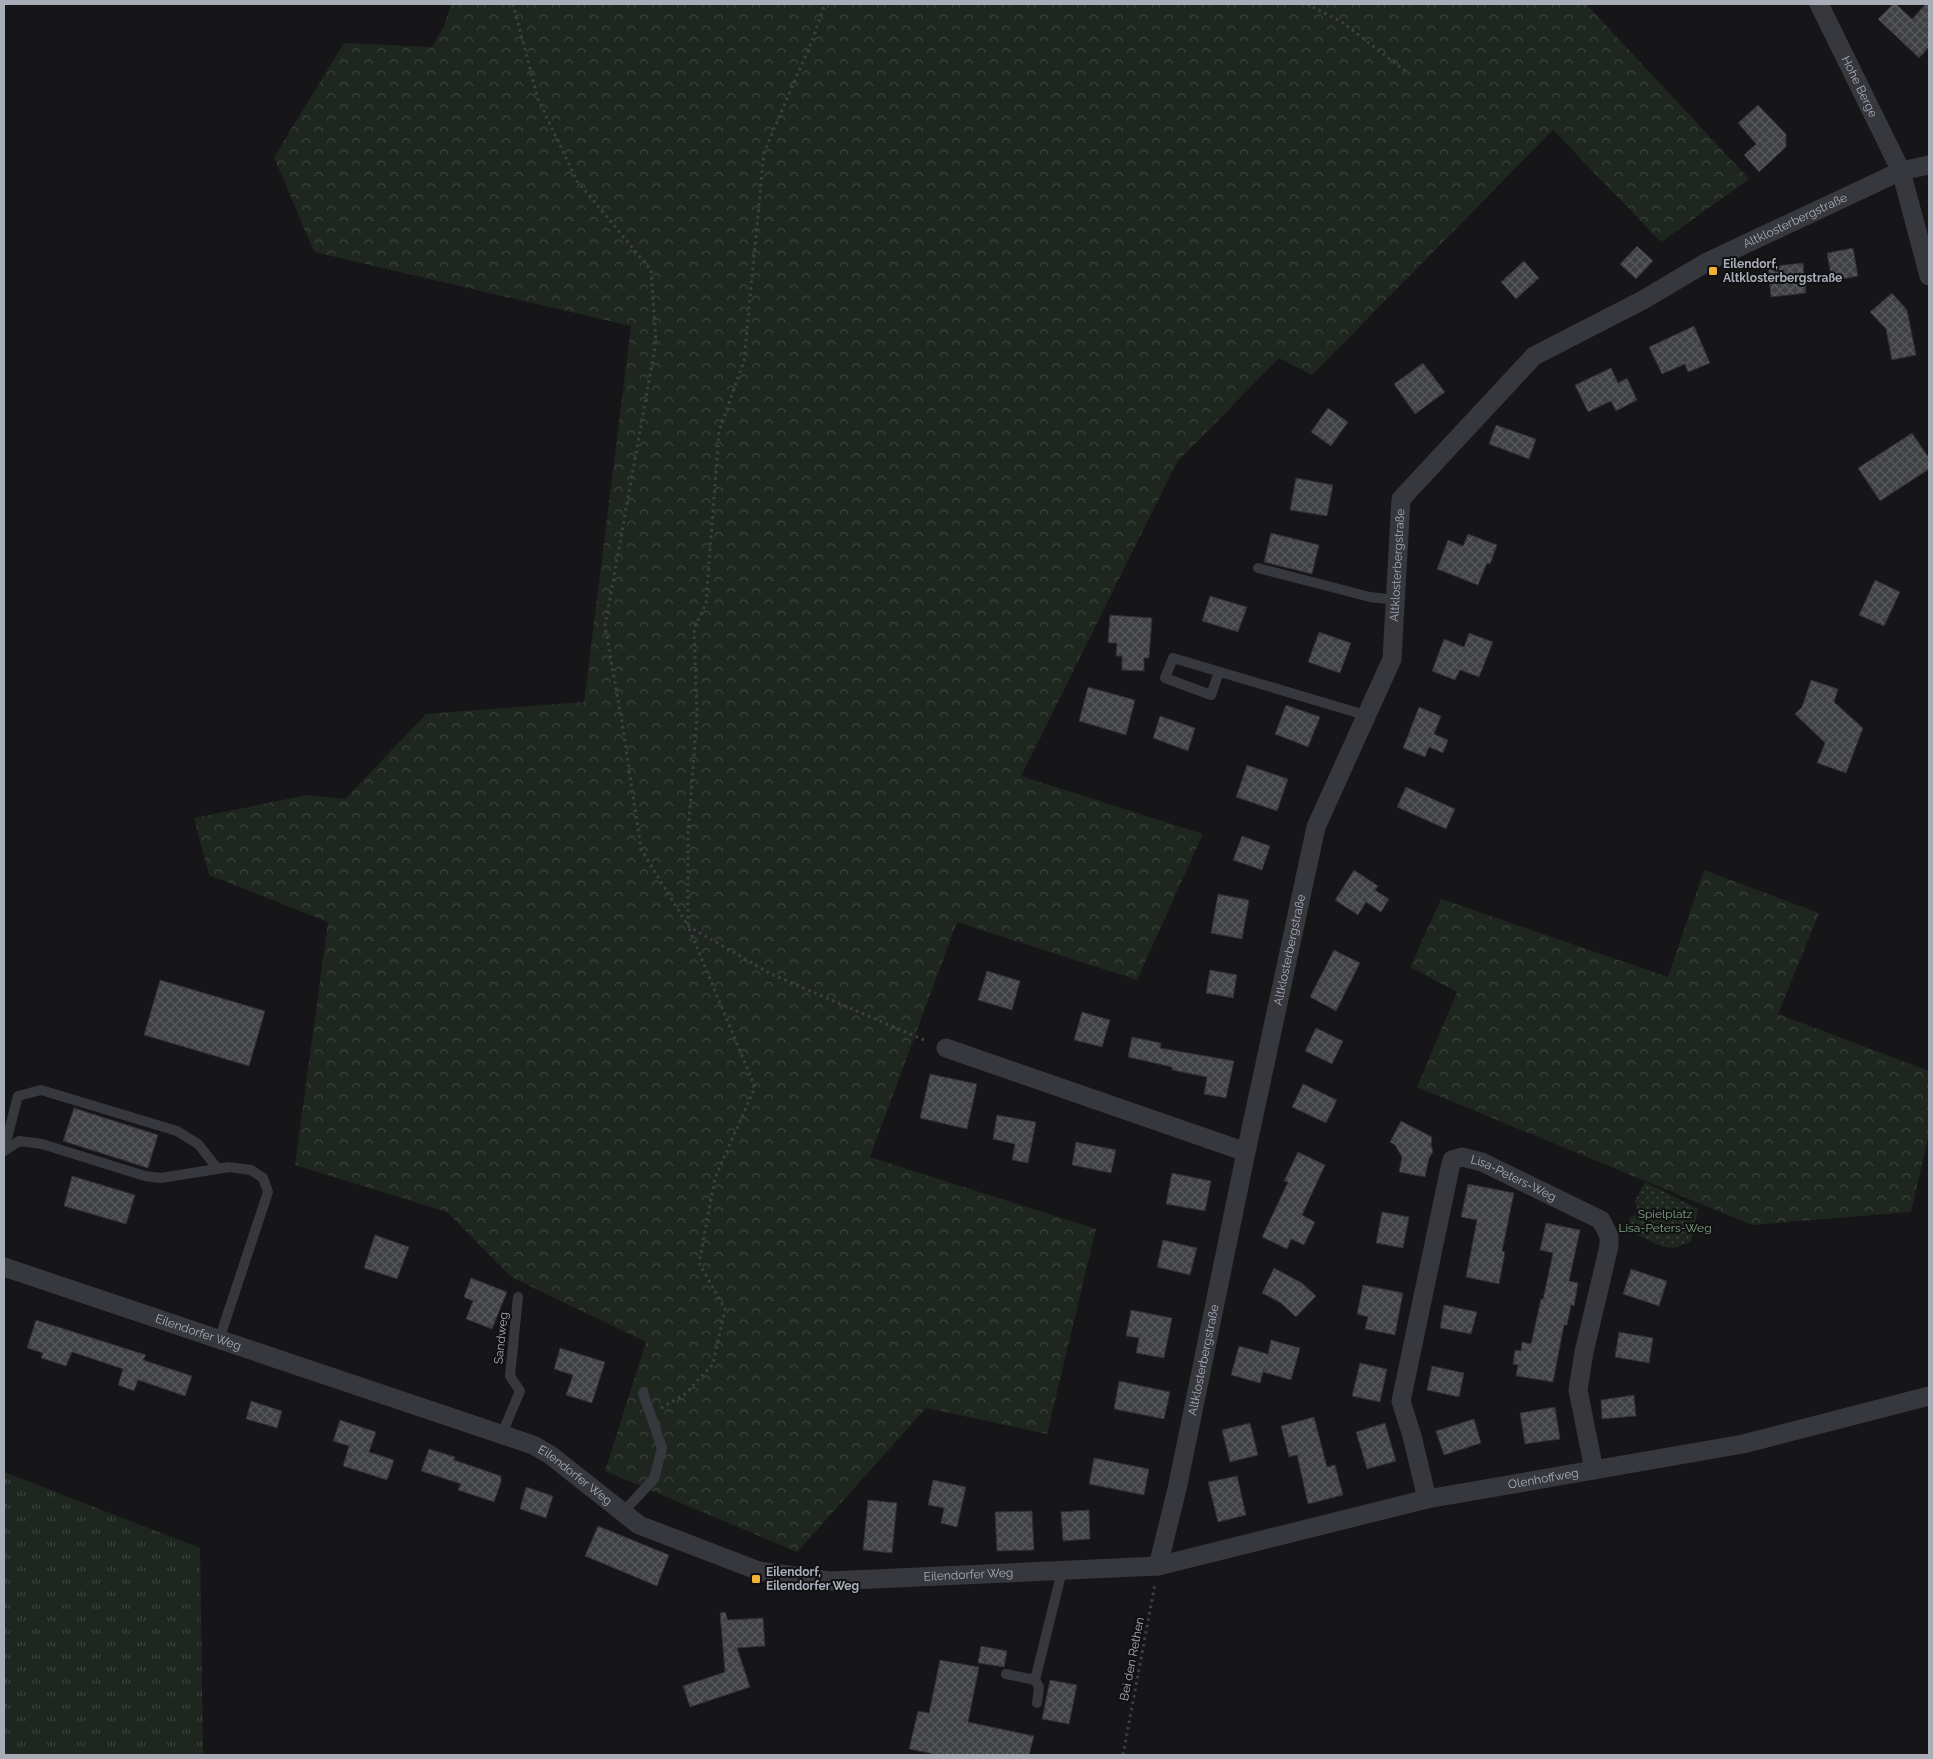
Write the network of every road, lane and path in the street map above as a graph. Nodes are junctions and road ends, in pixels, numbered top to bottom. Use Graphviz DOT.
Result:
graph roads {
  1 [pos="513,4"];
  2 [pos="825,4"];
  3 [pos="1307,4"];
  4 [pos="1819,4"];
  5 [pos="1410,74"];
  6 [pos="1929,165"];
  7 [pos="1901,171"];
  8 [pos="1929,276"];
  9 [pos="1258,568"];
  10 [pos="1396,600"];
  11 [pos="1219,672"];
  12 [pos="1365,715"];
  13 [pos="688,926"];
  14 [pos="924,1040"];
  15 [pos="946,1048"];
  16 [pos="4,1151"];
  17 [pos="1246,1152"];
  18 [pos="218,1169"];
  19 [pos="4,1267"];
  20 [pos="518,1297"];
  21 [pos="219,1340"];
  22 [pos="643,1393"];
  23 [pos="1929,1396"];
  24 [pos="651,1414"];
  25 [pos="502,1434"];
  26 [pos="1594,1470"];
  27 [pos="1427,1499"];
  28 [pos="623,1512"];
  29 [pos="1158,1566"];
  30 [pos="1062,1571"];
  31 [pos="1006,1674"];
  32 [pos="1036,1680"];
  33 [pos="1037,1703"];
  34 [pos="1123,1755"];
  1 -- 13 [label="path"];
  2 -- 13 [label="path"];
  3 -- 5 [label="path"];
  4 -- 7 [label="street, Hohe Berge"];
  6 -- 7 [label="street, Altklosterbergstraße"];
  7 -- 8 [label="street, Hohe Berge"];
  7 -- 10 [label="street, Altklosterbergstraße"];
  9 -- 10 [label="lane"];
  10 -- 12 [label="street, Altklosterbergstraße"];
  11 -- 11 [label="lane"];
  11 -- 12 [label="lane"];
  12 -- 17 [label="street, Altklosterbergstraße"];
  13 -- 14 [label="path"];
  13 -- 24 [label="path"];
  15 -- 17 [label="street"];
  16 -- 18 [label="lane"];
  16 -- 18 [label="lane"];
  17 -- 29 [label="street, Altklosterbergstraße"];
  18 -- 21 [label="lane"];
  19 -- 21 [label="street, Eilendorfer Weg"];
  20 -- 25 [label="lane, Sandweg"];
  21 -- 25 [label="street, Eilendorfer Weg"];
  22 -- 24 [label="lane"];
  23 -- 26 [label="street, Olenhoffweg"];
  24 -- 28 [label="lane"];
  25 -- 28 [label="street, Eilendorfer Weg"];
  26 -- 27 [label="street, Olenhoffweg"];
  26 -- 27 [label="street, Lisa-Peters-Weg"];
  27 -- 29 [label="street, Olenhoffweg"];
  28 -- 30 [label="street, Eilendorfer Weg"];
  29 -- 30 [label="street, Eilendorfer Weg"];
  29 -- 34 [label="path, Bei den Rethen"];
  30 -- 32 [label="lane"];
  31 -- 32 [label="lane"];
  32 -- 33 [label="lane"];
}
